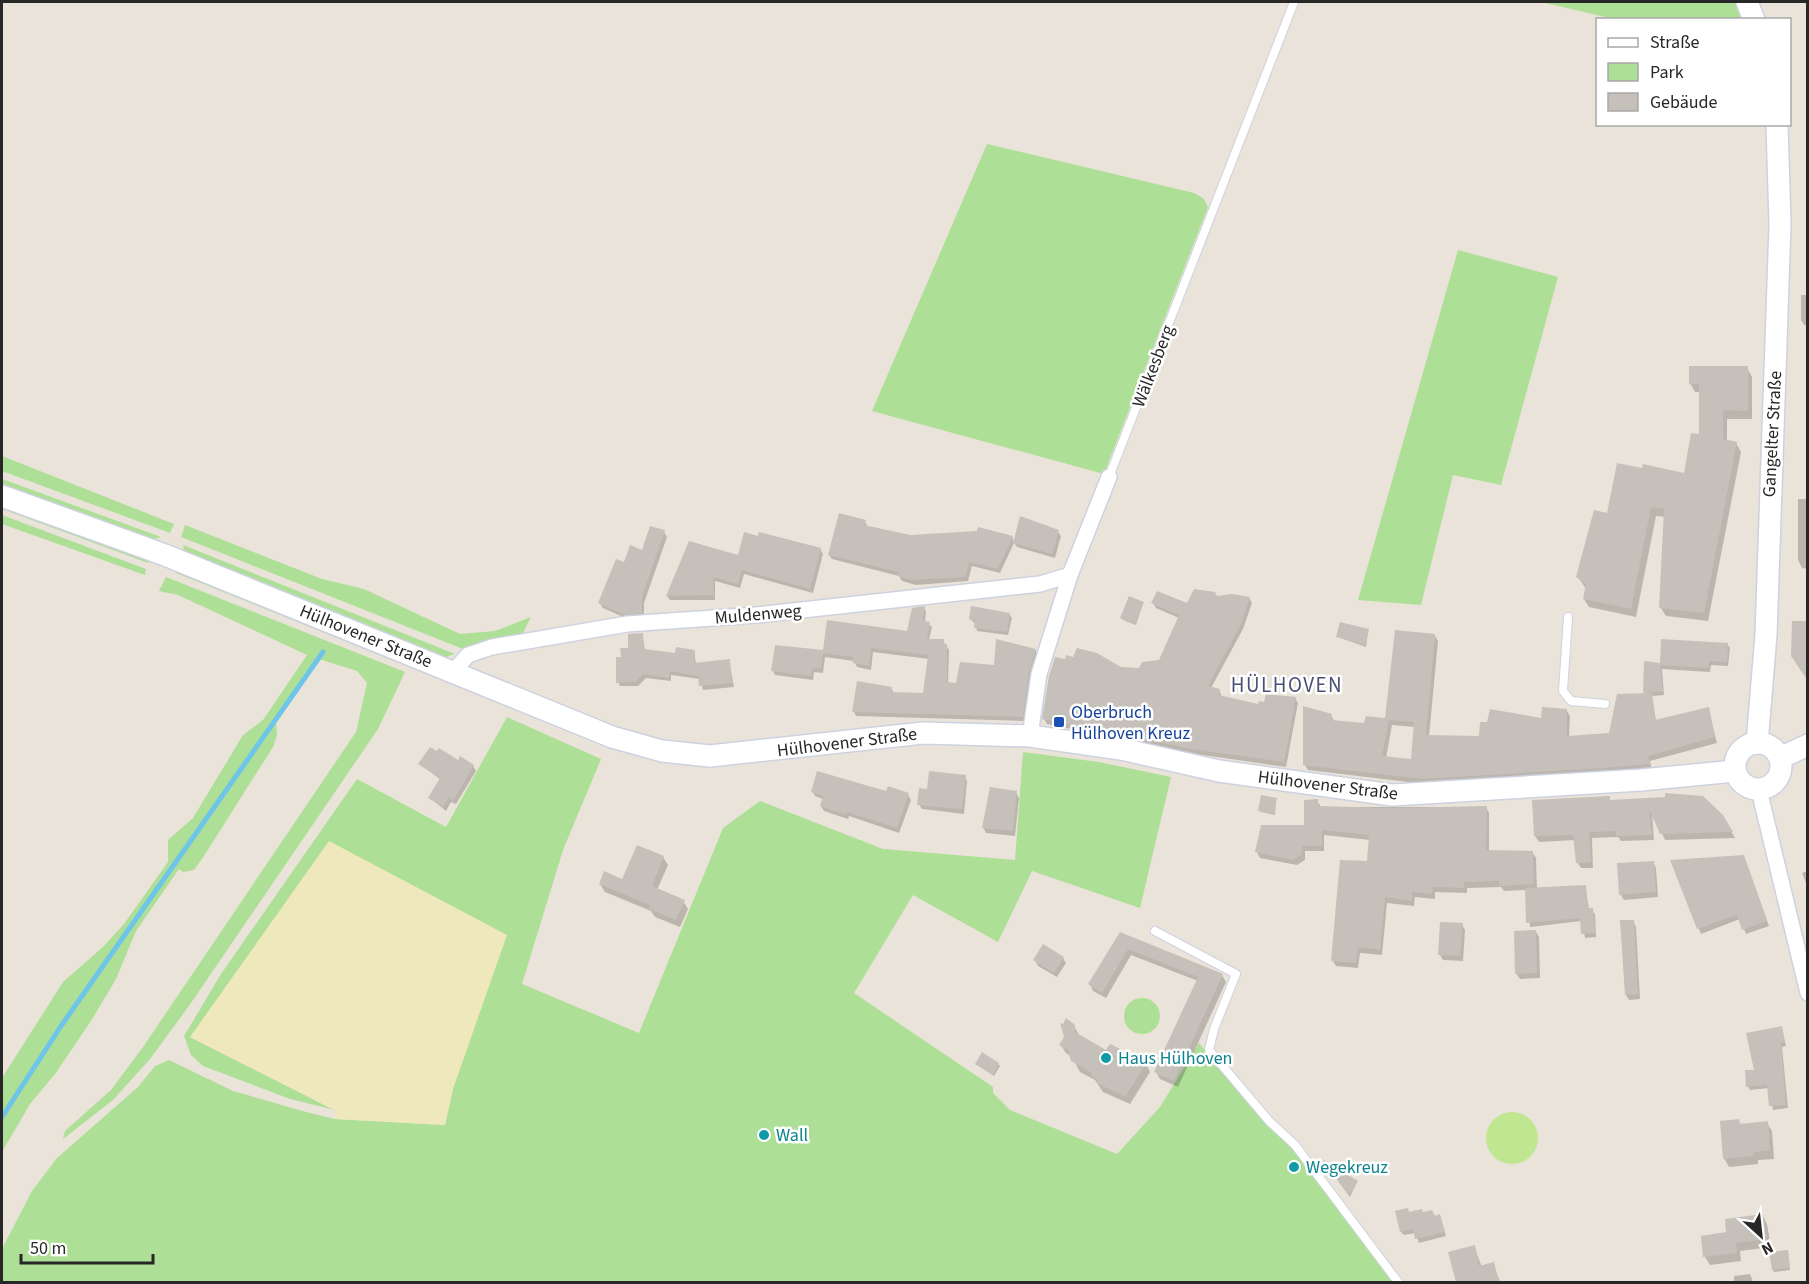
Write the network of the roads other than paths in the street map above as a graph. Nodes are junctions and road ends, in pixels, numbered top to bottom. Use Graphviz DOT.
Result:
graph roads {
  1 [pos="1294,2"];
  2 [pos="1747,2"];
  3 [pos="1753,18"];
  4 [pos="1778,126"];
  5 [pos="1109,477"];
  6 [pos="2,496"];
  7 [pos="1070,575"];
  8 [pos="1568,617"];
  9 [pos="453,672"];
  10 [pos="1605,704"];
  11 [pos="1030,736"];
  12 [pos="1757,743"];
  13 [pos="1808,745"];
  14 [pos="1780,758"];
  15 [pos="1735,771"];
  16 [pos="1759,790"];
  17 [pos="1155,931"];
  18 [pos="1808,993"];
  19 [pos="1398,1282"];
  1 -- 5 [label="lane, Wälkesberg"];
  2 -- 3 [label="main road"];
  4 -- 12 [label="main road, Gangelter Straße"];
  5 -- 7 [label="street, Wälkesberg"];
  6 -- 9 [label="main road, Hülhovener Straße"];
  7 -- 9 [label="street, Muldenweg"];
  7 -- 11 [label="street, Wälkesberg"];
  8 -- 10 [label="lane"];
  9 -- 11 [label="main road, Hülhovener Straße"];
  11 -- 15 [label="main road, Hülhovener Straße"];
  12 -- 14 [label="main road"];
  12 -- 15 [label="main road"];
  13 -- 14 [label="main road"];
  14 -- 16 [label="main road"];
  15 -- 16 [label="main road"];
  16 -- 18 [label="street"];
  17 -- 19 [label="lane"];
}
